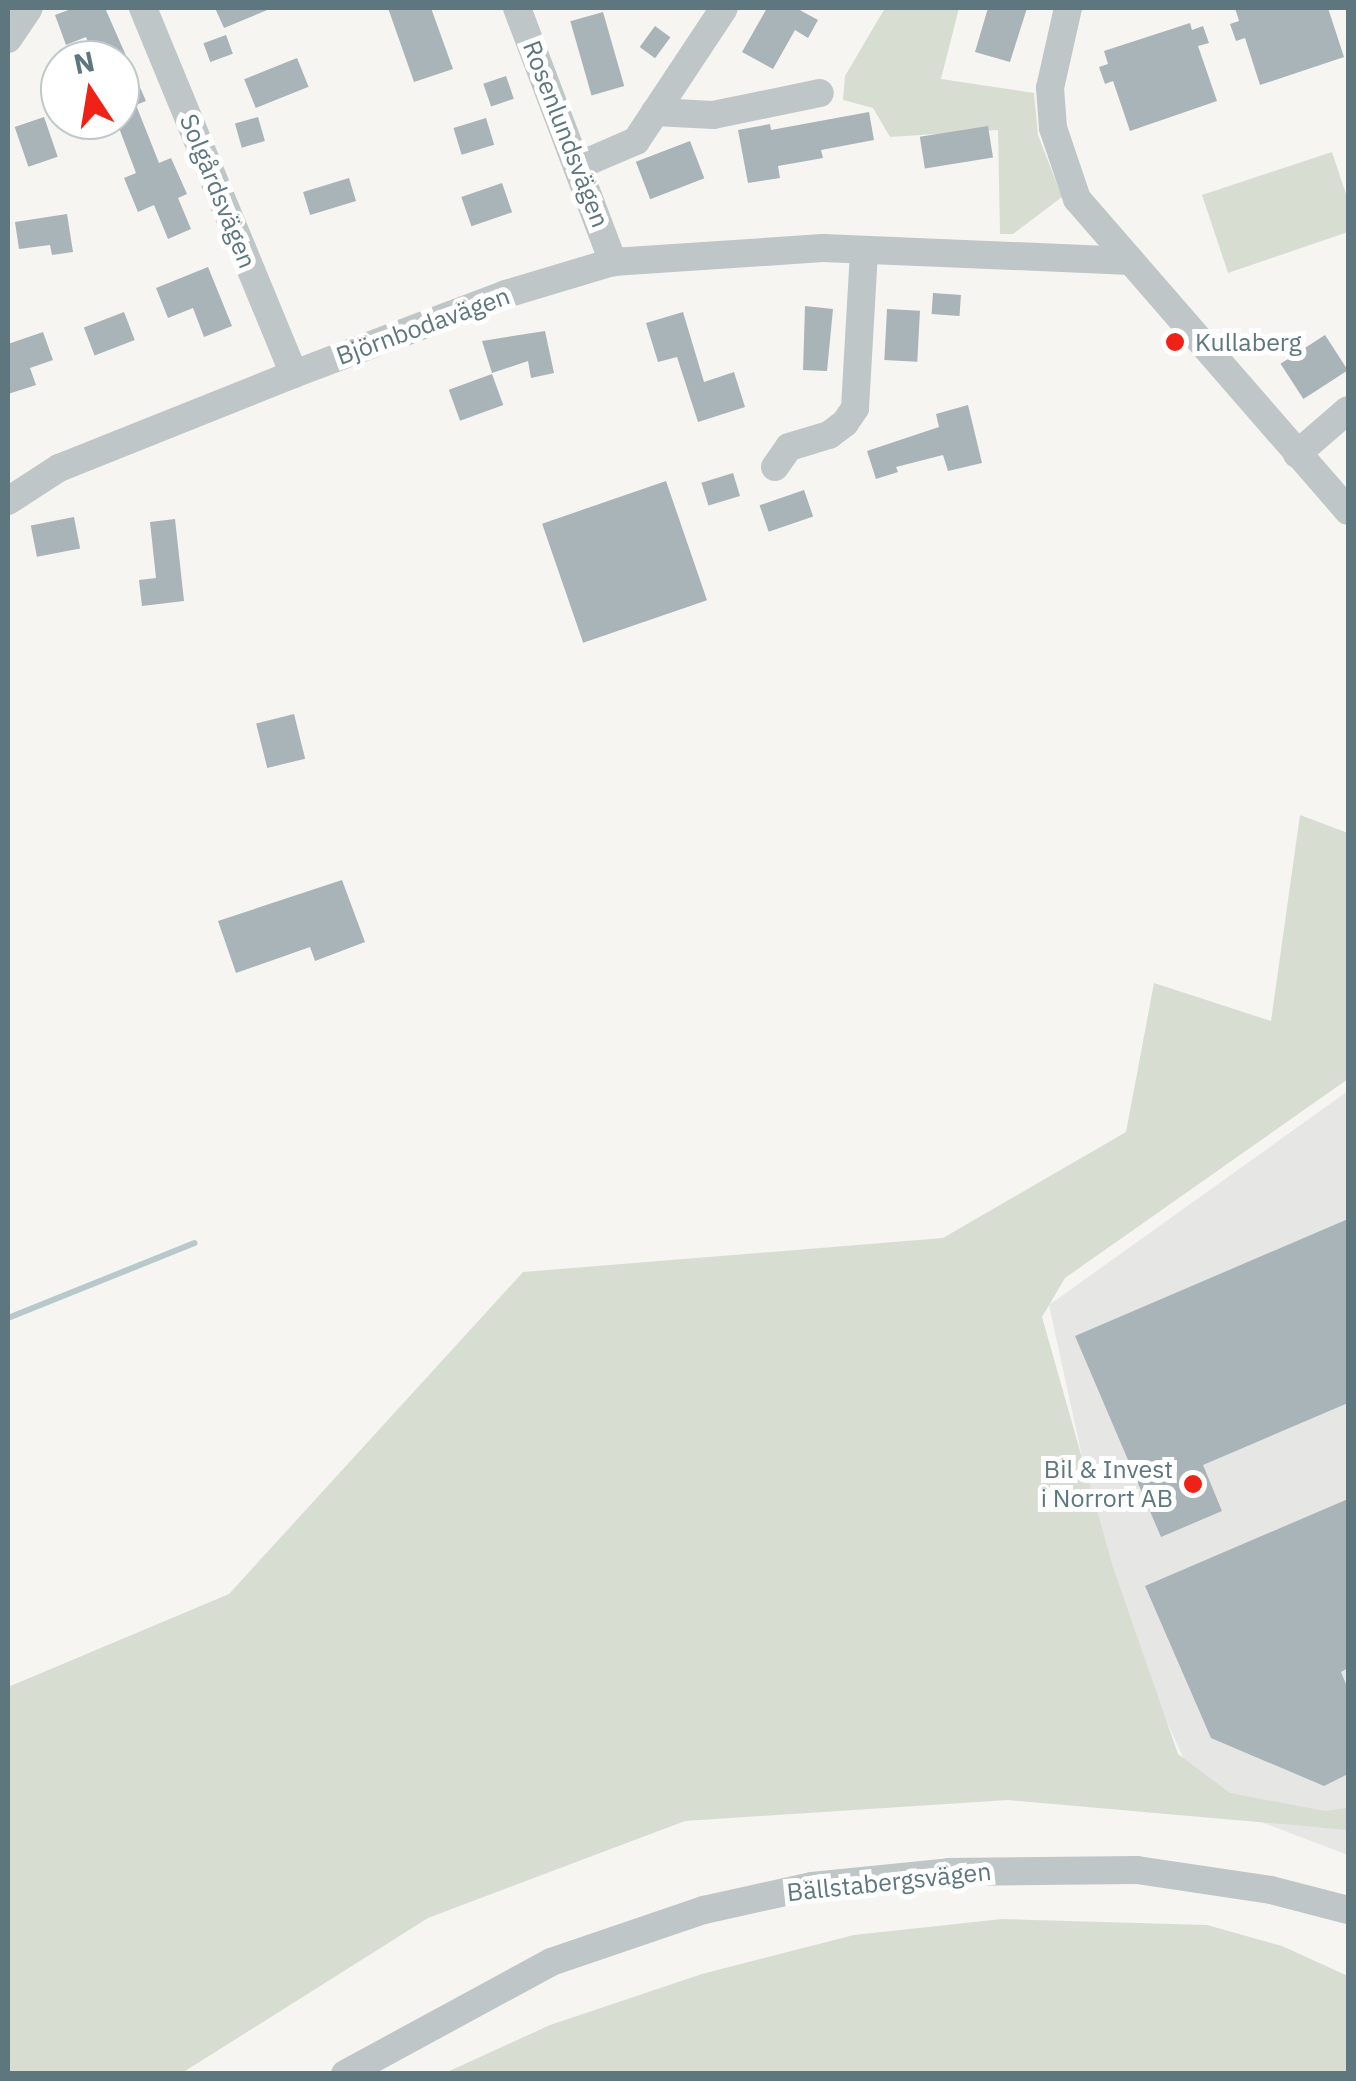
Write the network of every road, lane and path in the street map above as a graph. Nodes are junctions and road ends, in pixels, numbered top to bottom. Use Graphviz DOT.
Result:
graph roads {
  1 [pos="29,8"];
  2 [pos="143,8"];
  3 [pos="517,8"];
  4 [pos="724,8"];
  5 [pos="1068,8"];
  6 [pos="8,40"];
  7 [pos="820,92"];
  8 [pos="655,112"];
  9 [pos="580,165"];
  10 [pos="864,250"];
  11 [pos="1131,260"];
  12 [pos="614,262"];
  13 [pos="294,374"];
  14 [pos="1348,410"];
  15 [pos="1297,454"];
  16 [pos="774,467"];
  17 [pos="8,501"];
  18 [pos="1348,511"];
  19 [pos="1348,1910"];
  20 [pos="345,2074"];
  1 -- 6 [label="street"];
  2 -- 13 [label="street, Solgårdsvägen"];
  3 -- 9 [label="street, Rosenlundsvägen"];
  4 -- 8 [label="street"];
  5 -- 11 [label="street"];
  7 -- 8 [label="street"];
  8 -- 9 [label="street"];
  9 -- 12 [label="street, Rosenlundsvägen"];
  10 -- 11 [label="street, Björnbodavägen"];
  10 -- 12 [label="street, Björnbodavägen"];
  10 -- 16 [label="street"];
  11 -- 15 [label="street"];
  12 -- 13 [label="street, Björnbodavägen"];
  13 -- 17 [label="street, Björnbodavägen"];
  14 -- 15 [label="street"];
  15 -- 18 [label="street"];
  19 -- 20 [label="street, Bällstabergsvägen"];
}
